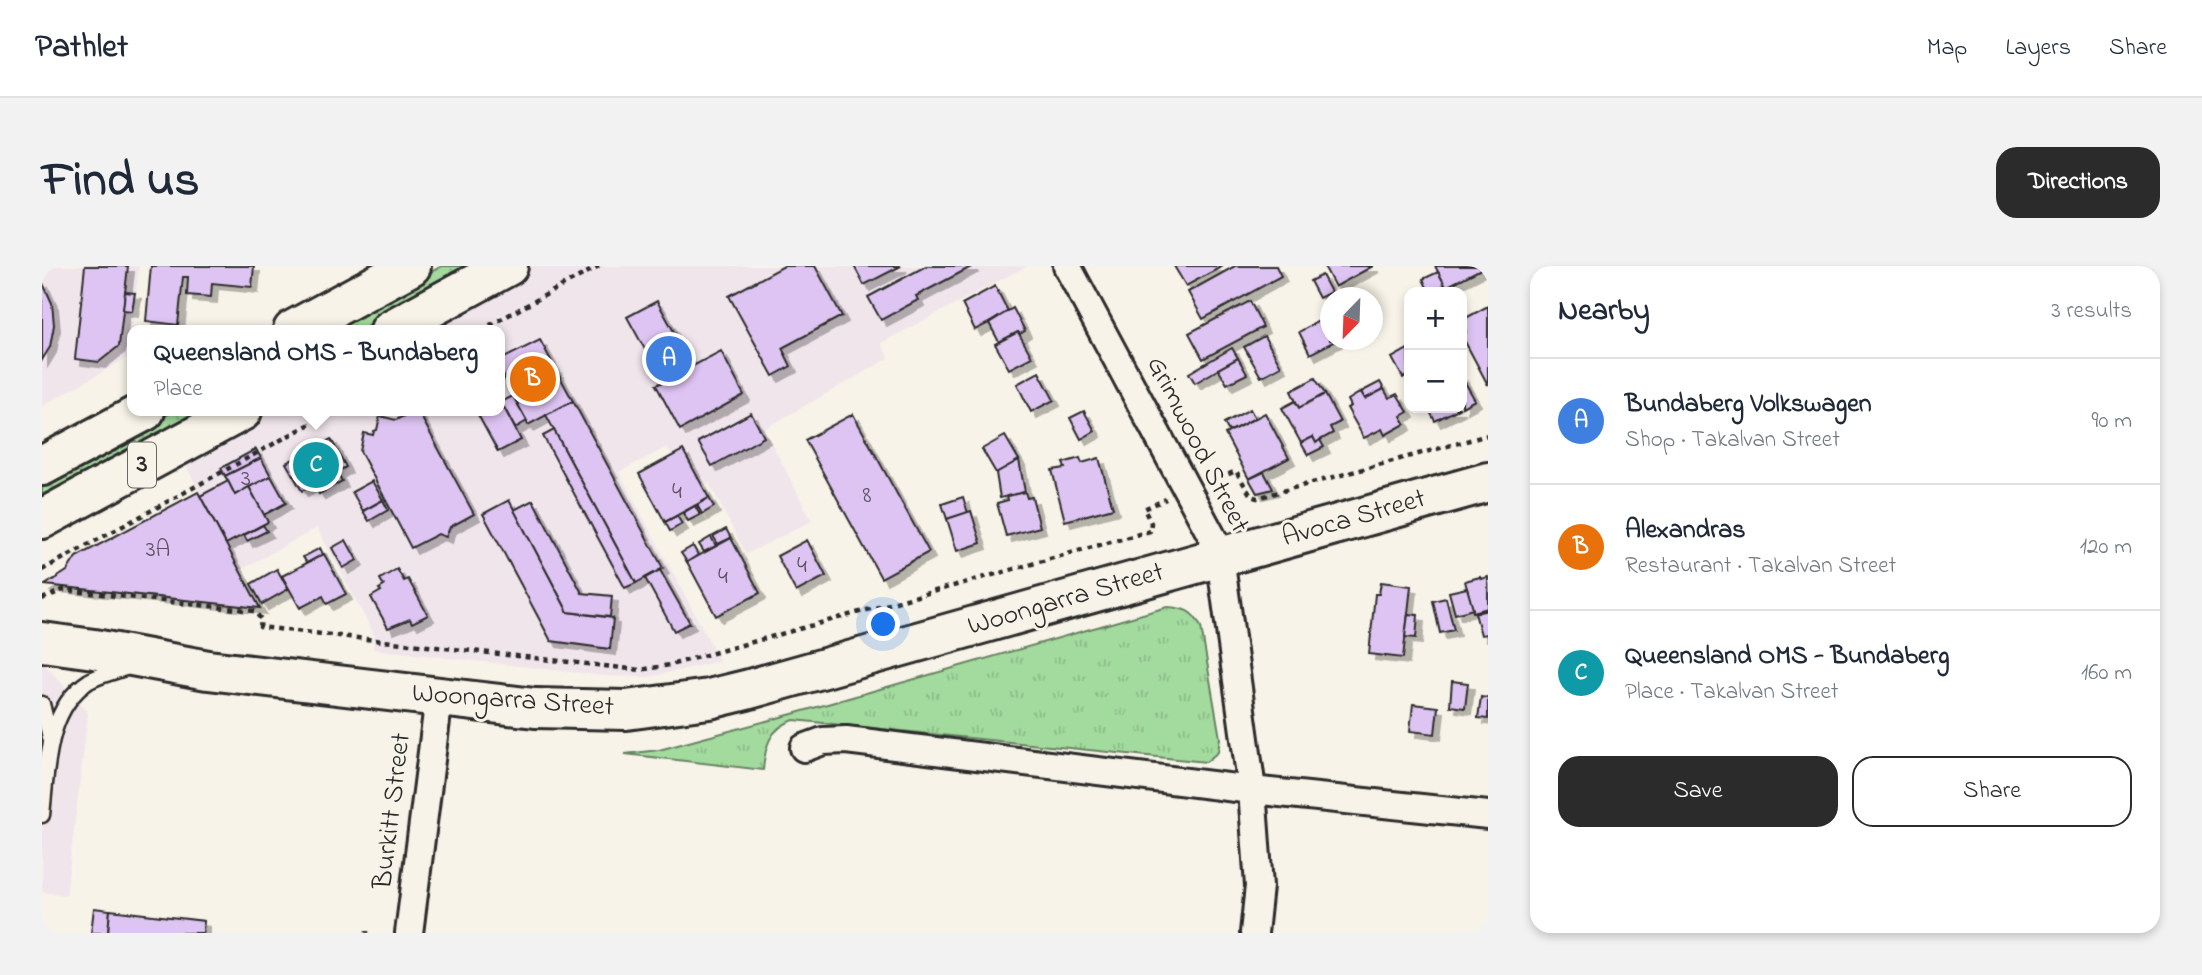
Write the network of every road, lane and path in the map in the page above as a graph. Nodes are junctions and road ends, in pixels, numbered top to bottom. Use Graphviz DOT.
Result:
graph roads {
  1 [pos="411,266"];
  2 [pos="508,266"];
  3 [pos="599,266"];
  4 [pos="1068,266"];
  5 [pos="385,276"];
  6 [pos="302,325"];
  7 [pos="399,325"];
  8 [pos="490,325"];
  9 [pos="136,416"];
  10 [pos="233,416"];
  11 [pos="325,416"];
  12 [pos="1488,435"];
  13 [pos="42,466"];
  14 [pos="1488,482"];
  15 [pos="1188,490"];
  16 [pos="42,519"];
  17 [pos="1220,556"];
  18 [pos="42,570"];
  19 [pos="42,599"];
  20 [pos="44,646"];
  21 [pos="125,668"];
  22 [pos="208,670"];
  23 [pos="439,697"];
  24 [pos="42,704"];
  25 [pos="51,737"];
  26 [pos="804,748"];
  27 [pos="1252,790"];
  28 [pos="42,815"];
  29 [pos="1488,815"];
  30 [pos="409,933"];
  31 [pos="1254,933"];
  1 -- 5 [label="main road"];
  2 -- 7 [label="main road"];
  3 -- 8 [label="path"];
  4 -- 15 [label="street, Grimwood Street"];
  5 -- 6 [label="main road"];
  9 -- 13 [label="main road, 3"];
  10 -- 16 [label="main road, 3"];
  11 -- 18 [label="path"];
  12 -- 15 [label="path"];
  14 -- 17 [label="main road, Avoca Street"];
  15 -- 17 [label="street, Grimwood Street"];
  15 -- 19 [label="path"];
  17 -- 23 [label="main road, Woongarra Street"];
  17 -- 27 [label="street, Grimwood Street"];
  20 -- 21 [label="main road, Woongarra Street"];
  20 -- 22 [label="main road, Woongarra Street"];
  21 -- 22 [label="main road, Woongarra Street"];
  21 -- 25 [label="lane"];
  22 -- 23 [label="main road, Woongarra Street"];
  23 -- 30 [label="street, Burkitt Street"];
  24 -- 25 [label="lane"];
  25 -- 28 [label="lane"];
  26 -- 27 [label="street"];
  27 -- 29 [label="street"];
  27 -- 31 [label="street, Grimwood Street"];
}
